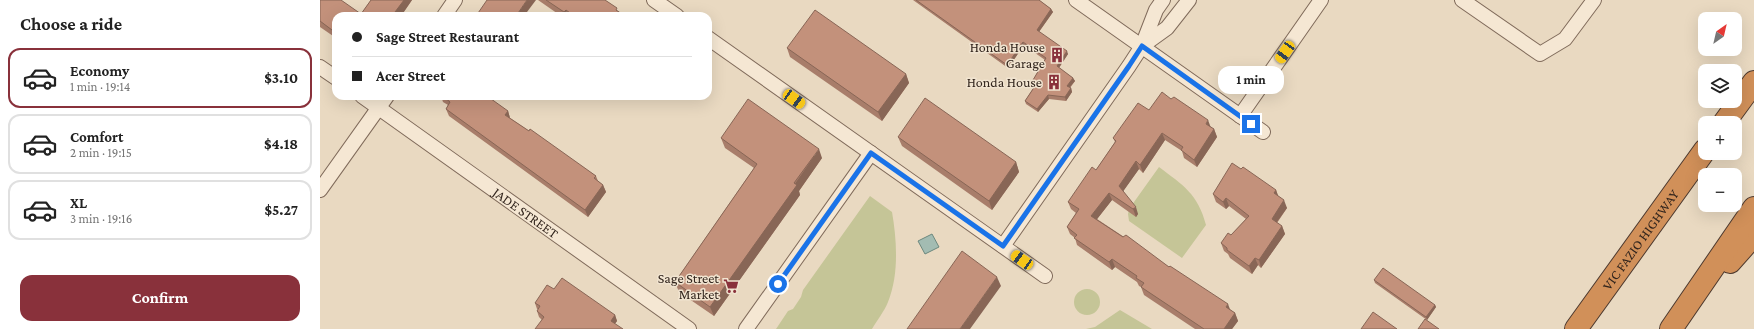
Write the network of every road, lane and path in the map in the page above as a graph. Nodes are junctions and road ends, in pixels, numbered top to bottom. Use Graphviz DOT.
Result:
graph roads {
  1 [pos="455,0"];
  2 [pos="654,0"];
  3 [pos="1076,0"];
  4 [pos="1163,0"];
  5 [pos="1190,0"];
  6 [pos="1321,0"];
  7 [pos="1462,0"];
  8 [pos="1594,0"];
  9 [pos="447,12"];
  10 [pos="671,12"];
  11 [pos="712,41"];
  12 [pos="1142,46"];
  13 [pos="320,67"];
  14 [pos="332,75"];
  15 [pos="1754,82"];
  16 [pos="367,100"];
  17 [pos="384,100"];
  18 [pos="378,108"];
  19 [pos="1240,116"];
  20 [pos="1729,116"];
  21 [pos="1263,132"];
  22 [pos="871,153"];
  23 [pos="1698,160"];
  24 [pos="320,190"];
  25 [pos="1754,208"];
  26 [pos="1754,235"];
  27 [pos="1003,246"];
  28 [pos="1045,276"];
  29 [pos="1684,311"];
  30 [pos="689,329"];
  31 [pos="746,329"];
  32 [pos="1576,329"];
  33 [pos="1671,329"];
  1 -- 9 [label="street"];
  2 -- 10 [label="street"];
  3 -- 12 [label="street"];
  4 -- 12 [label="street"];
  5 -- 12 [label="street"];
  6 -- 19 [label="street"];
  7 -- 8 [label="street"];
  11 -- 22 [label="street"];
  12 -- 19 [label="street"];
  12 -- 27 [label="street"];
  13 -- 14 [label="street"];
  15 -- 20 [label="highway"];
  16 -- 18 [label="street, JADE STREET"];
  17 -- 18 [label="street"];
  18 -- 24 [label="street"];
  18 -- 30 [label="street, JADE STREET"];
  19 -- 21 [label="street"];
  22 -- 27 [label="street"];
  22 -- 31 [label="street"];
  23 -- 32 [label="highway, VIC FAZIO HIGHWAY"];
  25 -- 29 [label="highway"];
  26 -- 29 [label="highway"];
  27 -- 28 [label="street"];
  29 -- 33 [label="highway"];
}
